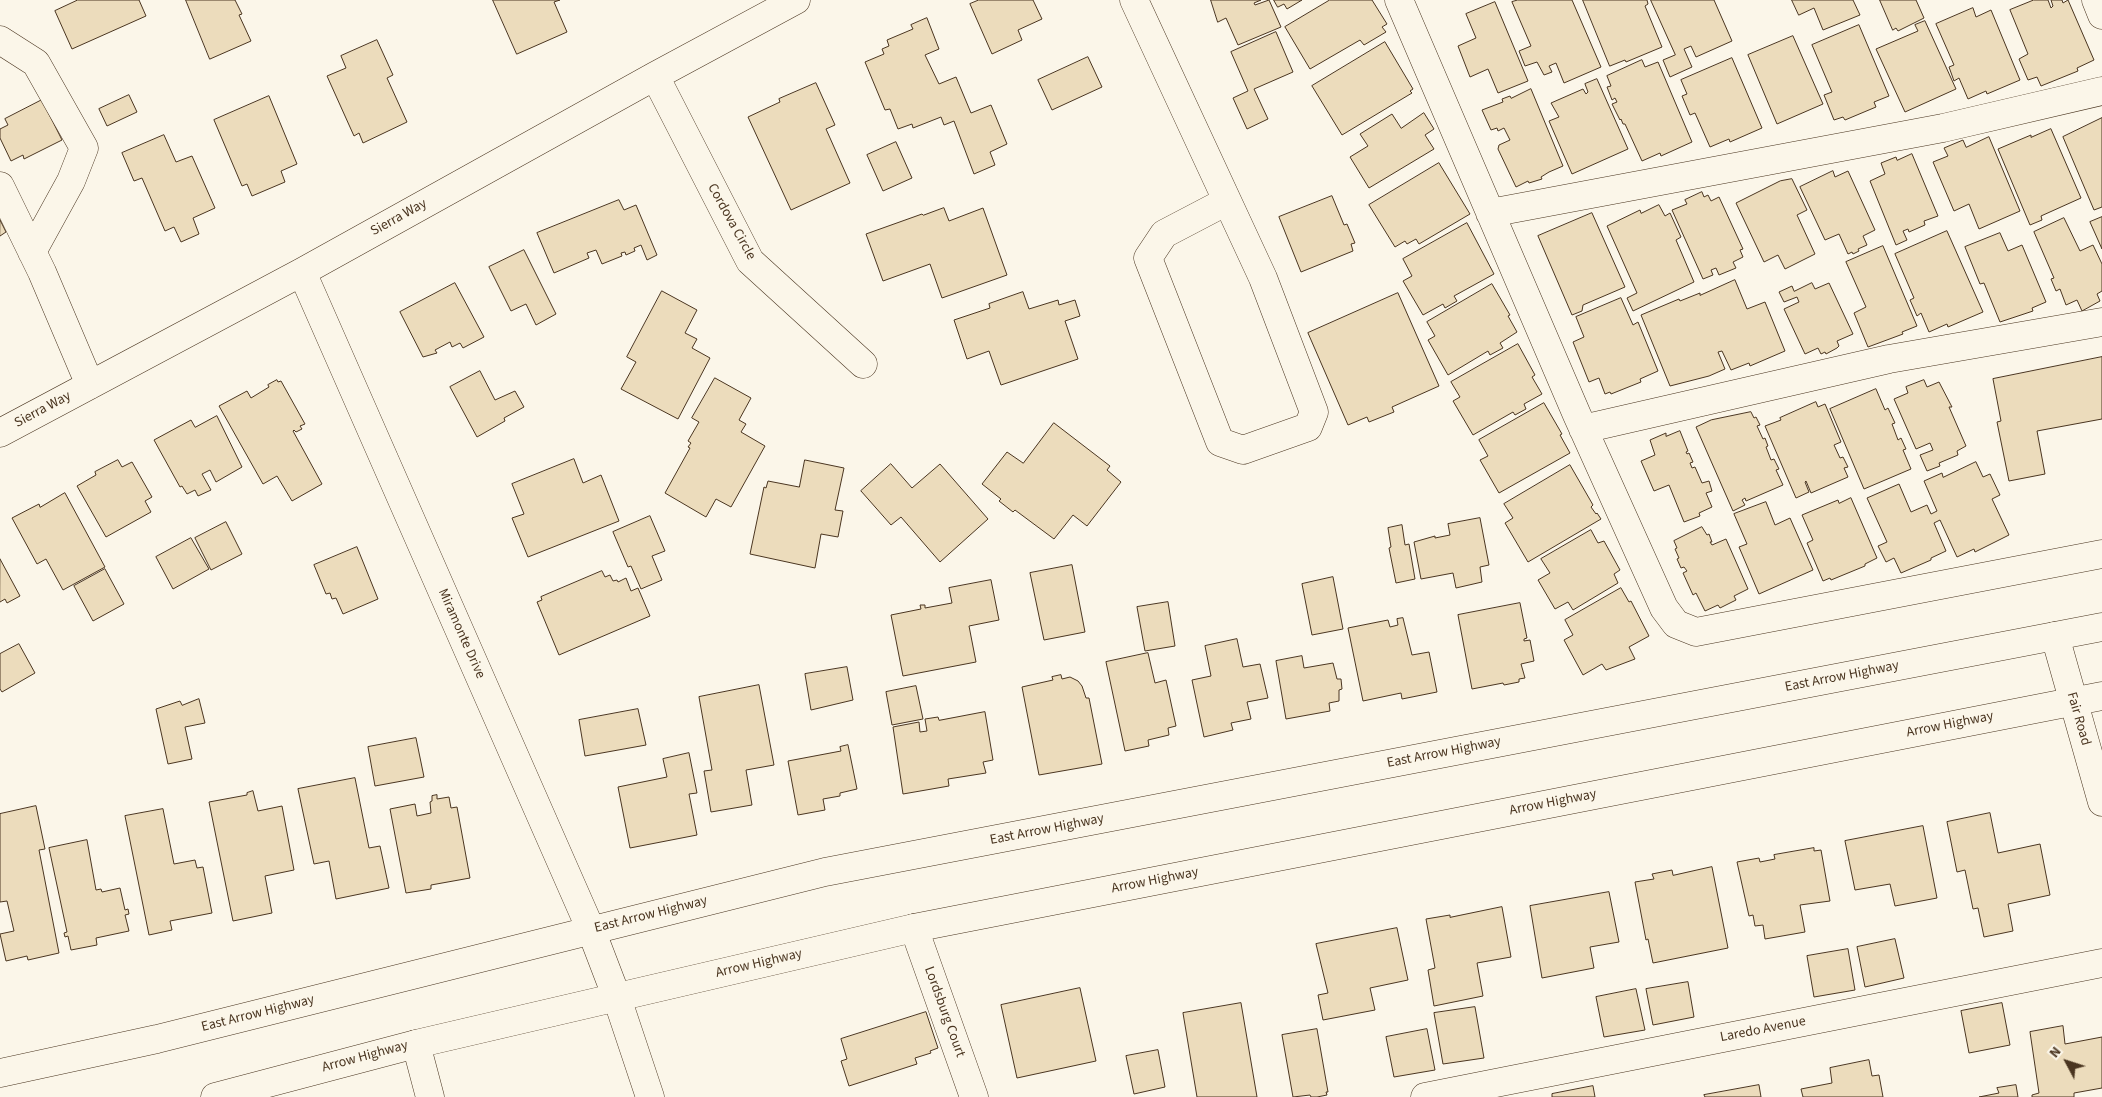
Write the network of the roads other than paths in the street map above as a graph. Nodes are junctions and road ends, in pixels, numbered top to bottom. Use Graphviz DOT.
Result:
graph roads {
  1 [pos="796,0"];
  2 [pos="1134,0"];
  3 [pos="1399,0"];
  4 [pos="2096,0"];
  5 [pos="765,7"];
  6 [pos="2102,15"];
  7 [pos="0,40"];
  8 [pos="654,76"];
  9 [pos="2102,91"];
  10 [pos="0,186"];
  11 [pos="1227,201"];
  12 [pos="1490,213"];
  13 [pos="32,252"];
  14 [pos="302,272"];
  15 [pos="2102,322"];
  16 [pos="862,364"];
  17 [pos="90,385"];
  18 [pos="1583,429"];
  19 [pos="0,433"];
  20 [pos="2102,554"];
  21 [pos="2102,627"];
  22 [pos="2055,636"];
  23 [pos="2102,696"];
  24 [pos="2072,701"];
  25 [pos="2102,802"];
  26 [pos="914,928"];
  27 [pos="591,930"];
  28 [pos="2102,963"];
  29 [pos="618,998"];
  30 [pos="416,1044"];
  31 [pos="0,1073"];
  32 [pos="215,1097"];
  33 [pos="430,1097"];
  34 [pos="650,1097"];
  35 [pos="974,1097"];
  36 [pos="1425,1097"];
  1 -- 5 [label="main road, Sierra Way"];
  2 -- 11 [label="main road"];
  3 -- 12 [label="main road"];
  4 -- 6 [label="main road"];
  5 -- 8 [label="main road, Sierra Way"];
  7 -- 13 [label="main road"];
  8 -- 14 [label="main road, Sierra Way"];
  8 -- 16 [label="main road, Cordova Circle"];
  9 -- 12 [label="main road"];
  10 -- 13 [label="main road"];
  11 -- 11 [label="main road"];
  12 -- 18 [label="main road"];
  13 -- 17 [label="main road"];
  14 -- 17 [label="main road, Sierra Way"];
  14 -- 27 [label="main road, Miramonte Drive"];
  15 -- 18 [label="main road"];
  17 -- 19 [label="main road, Sierra Way"];
  18 -- 20 [label="main road"];
  21 -- 22 [label="main road, East Arrow Highway"];
  22 -- 24 [label="main road, Fair Road"];
  22 -- 27 [label="main road, East Arrow Highway"];
  23 -- 24 [label="main road, Arrow Highway"];
  24 -- 25 [label="main road, Fair Road"];
  24 -- 26 [label="main road, Arrow Highway"];
  26 -- 29 [label="main road, Arrow Highway"];
  26 -- 35 [label="main road, Lordsburg Court"];
  27 -- 29 [label="main road, Miramonte Drive"];
  27 -- 31 [label="main road, East Arrow Highway"];
  28 -- 36 [label="main road, Laredo Avenue"];
  29 -- 30 [label="main road, Arrow Highway"];
  29 -- 34 [label="main road"];
  30 -- 32 [label="main road, Arrow Highway"];
  30 -- 33 [label="main road"];
}
